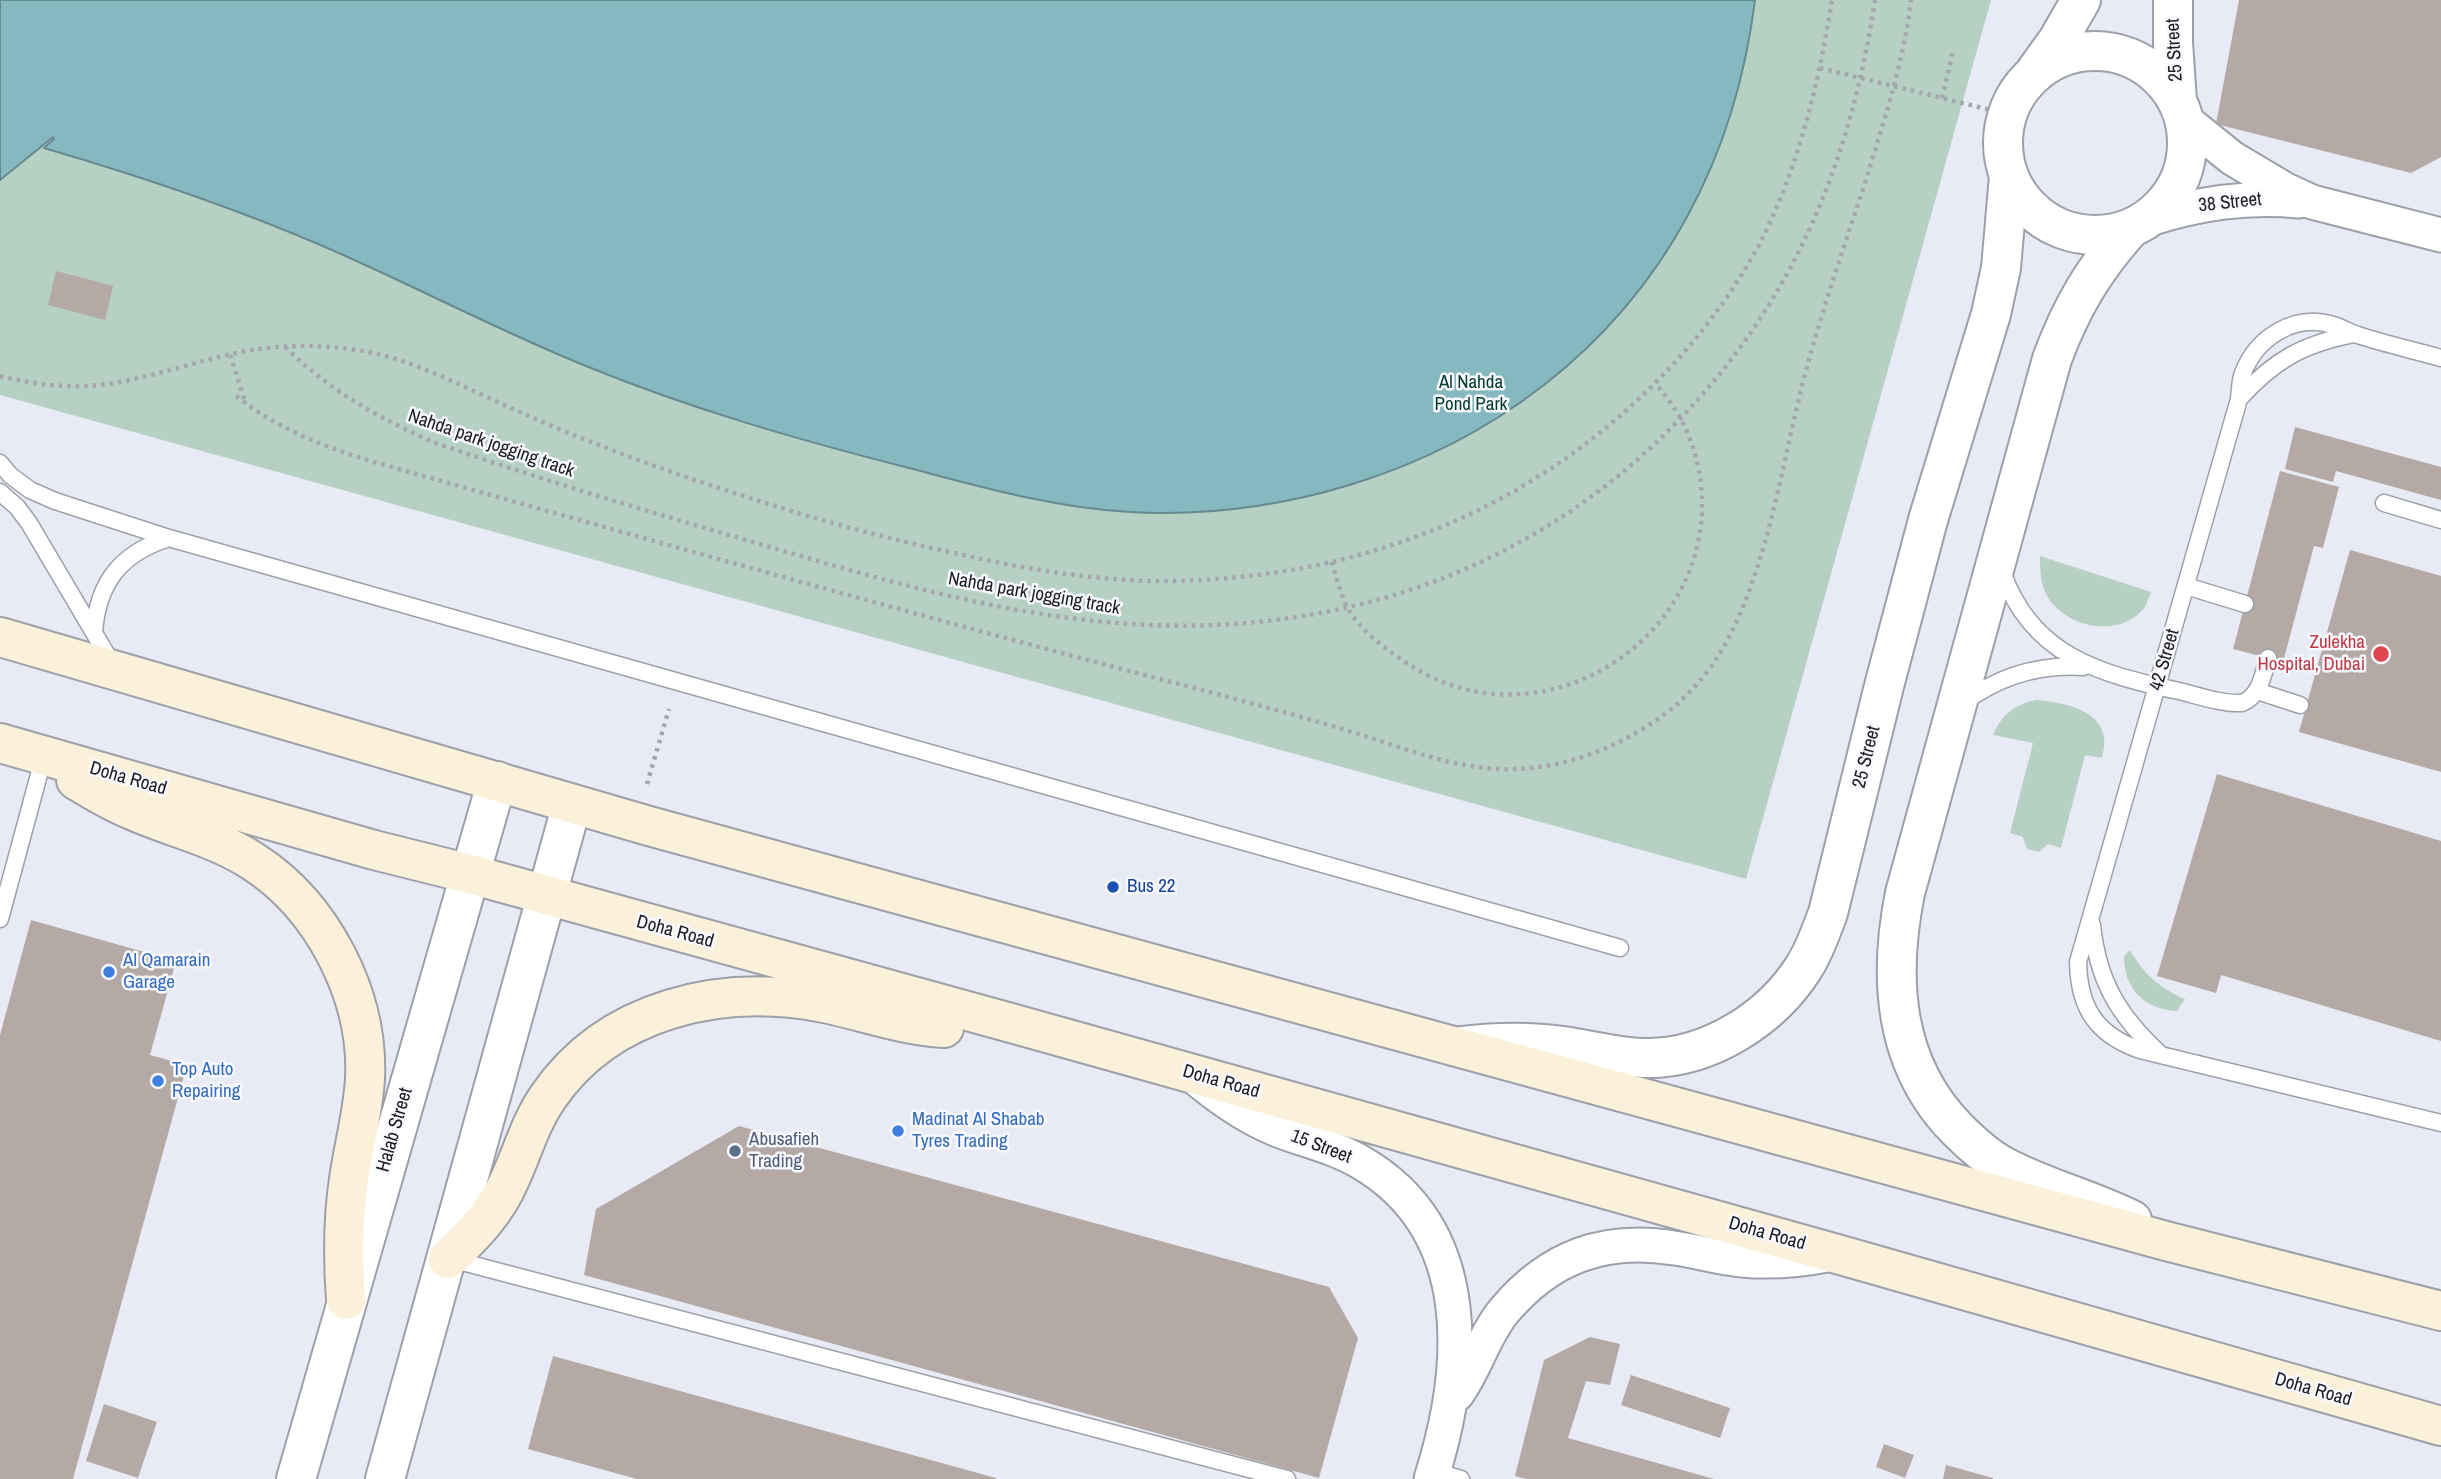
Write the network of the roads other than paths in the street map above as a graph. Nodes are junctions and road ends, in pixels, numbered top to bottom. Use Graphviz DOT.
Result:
graph roads {
  1 [pos="2081,0"];
  2 [pos="2173,0"];
  3 [pos="2032,75"];
  4 [pos="2181,111"];
  5 [pos="2009,176"];
  6 [pos="2312,201"];
  7 [pos="2139,224"];
  8 [pos="2441,235"];
  9 [pos="2354,334"];
  10 [pos="2441,358"];
  11 [pos="2239,399"];
  12 [pos="5,469"];
  13 [pos="1,493"];
  14 [pos="2384,503"];
  15 [pos="2441,520"];
  16 [pos="169,538"];
  17 [pos="1998,559"];
  18 [pos="2186,586"];
  19 [pos="2245,604"];
  20 [pos="93,632"];
  21 [pos="0,637"];
  22 [pos="2268,658"];
  23 [pos="2092,668"];
  24 [pos="117,670"];
  25 [pos="2158,687"];
  26 [pos="2257,691"];
  27 [pos="2300,705"];
  28 [pos="1957,708"];
  29 [pos="0,743"];
  30 [pos="44,755"];
  31 [pos="497,782"];
  32 [pos="572,804"];
  33 [pos="470,874"];
  34 [pos="545,897"];
  35 [pos="0,919"];
  36 [pos="2091,921"];
  37 [pos="1620,948"];
  38 [pos="1011,1023"];
  39 [pos="1457,1047"];
  40 [pos="2161,1055"];
  41 [pos="1190,1074"];
  42 [pos="2441,1123"];
  43 [pos="2166,1241"];
  44 [pos="1837,1254"];
  45 [pos="448,1259"];
  46 [pos="346,1300"];
  47 [pos="2441,1311"];
  48 [pos="1450,1404"];
  49 [pos="2441,1426"];
  50 [pos="1442,1476"];
  51 [pos="296,1479"];
  52 [pos="385,1479"];
  53 [pos="1287,1479"];
  1 -- 3 [label="street"];
  2 -- 4 [label="street, 25 Street"];
  3 -- 4 [label="street"];
  3 -- 5 [label="street"];
  4 -- 6 [label="street, 38 Street"];
  4 -- 7 [label="street"];
  5 -- 7 [label="street"];
  5 -- 39 [label="street, 25 Street"];
  6 -- 7 [label="street, 38 Street"];
  6 -- 8 [label="street, 38 Street"];
  7 -- 17 [label="street"];
  9 -- 10 [label="lane, 42 Street"];
  9 -- 11 [label="lane, 42 Street"];
  9 -- 11 [label="lane, 42 Street"];
  11 -- 18 [label="lane, 42 Street"];
  12 -- 13 [label="lane"];
  12 -- 16 [label="lane"];
  13 -- 20 [label="lane"];
  14 -- 15 [label="lane"];
  16 -- 20 [label="lane"];
  16 -- 37 [label="lane"];
  17 -- 23 [label="lane"];
  17 -- 28 [label="street"];
  18 -- 19 [label="lane"];
  18 -- 25 [label="lane, 42 Street"];
  20 -- 24 [label="lane"];
  21 -- 24 [label="main road"];
  22 -- 26 [label="lane"];
  23 -- 25 [label="lane"];
  23 -- 28 [label="lane"];
  24 -- 31 [label="main road"];
  25 -- 26 [label="lane"];
  25 -- 36 [label="lane, 42 Street"];
  26 -- 27 [label="lane"];
  28 -- 43 [label="street"];
  29 -- 30 [label="main road, Doha Road"];
  30 -- 33 [label="main road, Doha Road"];
  30 -- 35 [label="lane"];
  30 -- 46 [label="main road"];
  31 -- 32 [label="main road"];
  31 -- 33 [label="street, Halab Street"];
  32 -- 34 [label="street"];
  32 -- 39 [label="main road"];
  33 -- 34 [label="main road, Doha Road"];
  33 -- 46 [label="street, Halab Street"];
  34 -- 38 [label="main road, Doha Road"];
  34 -- 45 [label="street"];
  36 -- 40 [label="lane, 42 Street"];
  36 -- 40 [label="lane, 42 Street"];
  38 -- 41 [label="main road, Doha Road"];
  38 -- 45 [label="main road"];
  39 -- 43 [label="main road"];
  40 -- 42 [label="lane, 42 Street"];
  41 -- 44 [label="main road, Doha Road"];
  41 -- 48 [label="street, 15 Street"];
  43 -- 47 [label="main road"];
  44 -- 48 [label="street, 15 Street"];
  44 -- 49 [label="main road, Doha Road"];
  45 -- 52 [label="street"];
  45 -- 53 [label="lane"];
  46 -- 51 [label="street, Halab Street"];
  48 -- 50 [label="street, 15 Street"];
}
